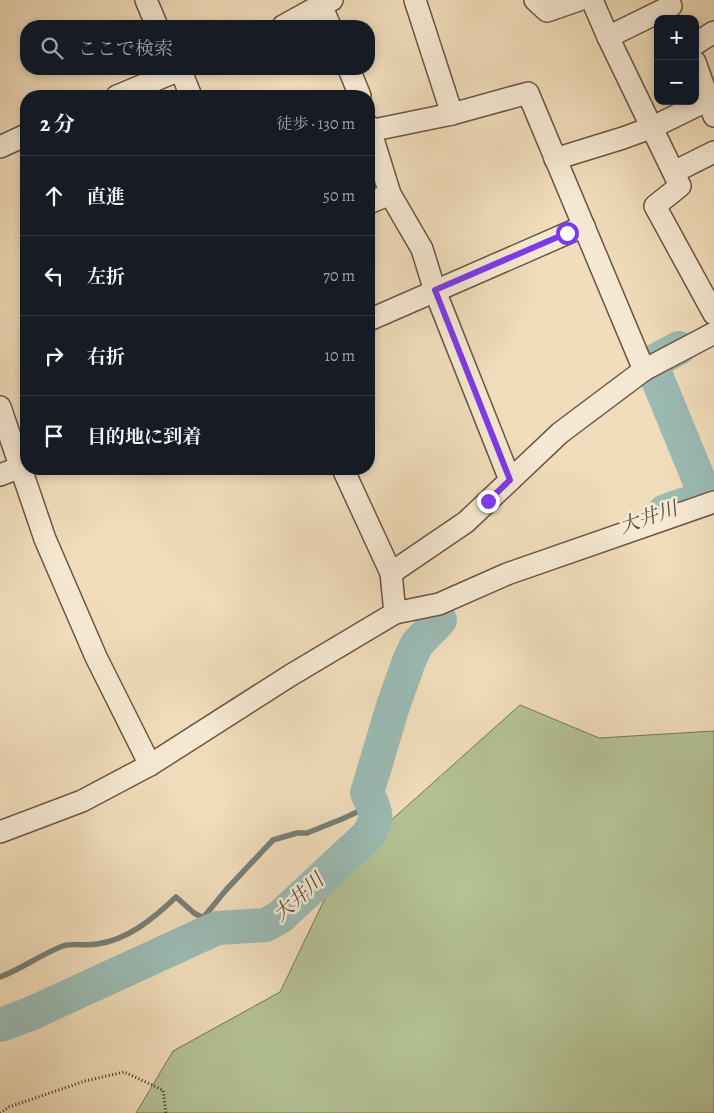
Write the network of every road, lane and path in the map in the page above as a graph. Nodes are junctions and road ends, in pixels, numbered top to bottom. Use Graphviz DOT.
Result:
graph roads {
  1 [pos="146,0"];
  2 [pos="415,0"];
  3 [pos="535,0"];
  4 [pos="579,0"];
  5 [pos="592,0"];
  6 [pos="326,2"];
  7 [pos="673,8"];
  8 [pos="154,20"];
  9 [pos="294,20"];
  10 [pos="329,20"];
  11 [pos="714,32"];
  12 [pos="608,37"];
  13 [pos="699,41"];
  14 [pos="699,74"];
  15 [pos="166,75"];
  16 [pos="182,75"];
  17 [pos="351,75"];
  18 [pos="131,90"];
  19 [pos="189,90"];
  20 [pos="358,90"];
  21 [pos="711,108"];
  22 [pos="452,114"];
  23 [pos="653,126"];
  24 [pos="375,128"];
  25 [pos="20,140"];
  26 [pos="0,146"];
  27 [pos="375,148"];
  28 [pos="714,152"];
  29 [pos="555,159"];
  30 [pos="674,172"];
  31 [pos="390,194"];
  32 [pos="375,200"];
  33 [pos="584,226"];
  34 [pos="435,290"];
  35 [pos="714,314"];
  36 [pos="375,317"];
  37 [pos="714,333"];
  38 [pos="644,370"];
  39 [pos="0,407"];
  40 [pos="20,458"];
  41 [pos="20,467"];
  42 [pos="0,475"];
  43 [pos="26,475"];
  44 [pos="346,475"];
  45 [pos="510,480"];
  46 [pos="714,502"];
  47 [pos="391,573"];
  48 [pos="395,613"];
  49 [pos="150,765"];
  50 [pos="0,832"];
  51 [pos="0,1113"];
  52 [pos="166,1113"];
  1 -- 8 [label="street"];
  2 -- 22 [label="street"];
  3 -- 4 [label="street"];
  5 -- 12 [label="street"];
  6 -- 9 [label="street"];
  6 -- 10 [label="street"];
  7 -- 12 [label="street"];
  11 -- 13 [label="street"];
  12 -- 23 [label="street"];
  14 -- 21 [label="street"];
  15 -- 18 [label="street"];
  16 -- 19 [label="street"];
  17 -- 20 [label="street"];
  21 -- 23 [label="street"];
  22 -- 24 [label="street"];
  22 -- 29 [label="street"];
  23 -- 29 [label="street"];
  23 -- 30 [label="street"];
  25 -- 26 [label="street"];
  27 -- 31 [label="street"];
  28 -- 30 [label="street"];
  29 -- 33 [label="street"];
  30 -- 35 [label="street"];
  31 -- 32 [label="street"];
  31 -- 34 [label="street"];
  33 -- 34 [label="street"];
  33 -- 38 [label="street"];
  34 -- 36 [label="street"];
  34 -- 45 [label="street"];
  37 -- 38 [label="street"];
  38 -- 45 [label="street"];
  39 -- 40 [label="street"];
  41 -- 42 [label="street"];
  43 -- 49 [label="street"];
  44 -- 47 [label="street"];
  45 -- 47 [label="street"];
  46 -- 48 [label="street"];
  47 -- 48 [label="street"];
  48 -- 49 [label="street"];
  49 -- 50 [label="street"];
  51 -- 52 [label="path"];
}
